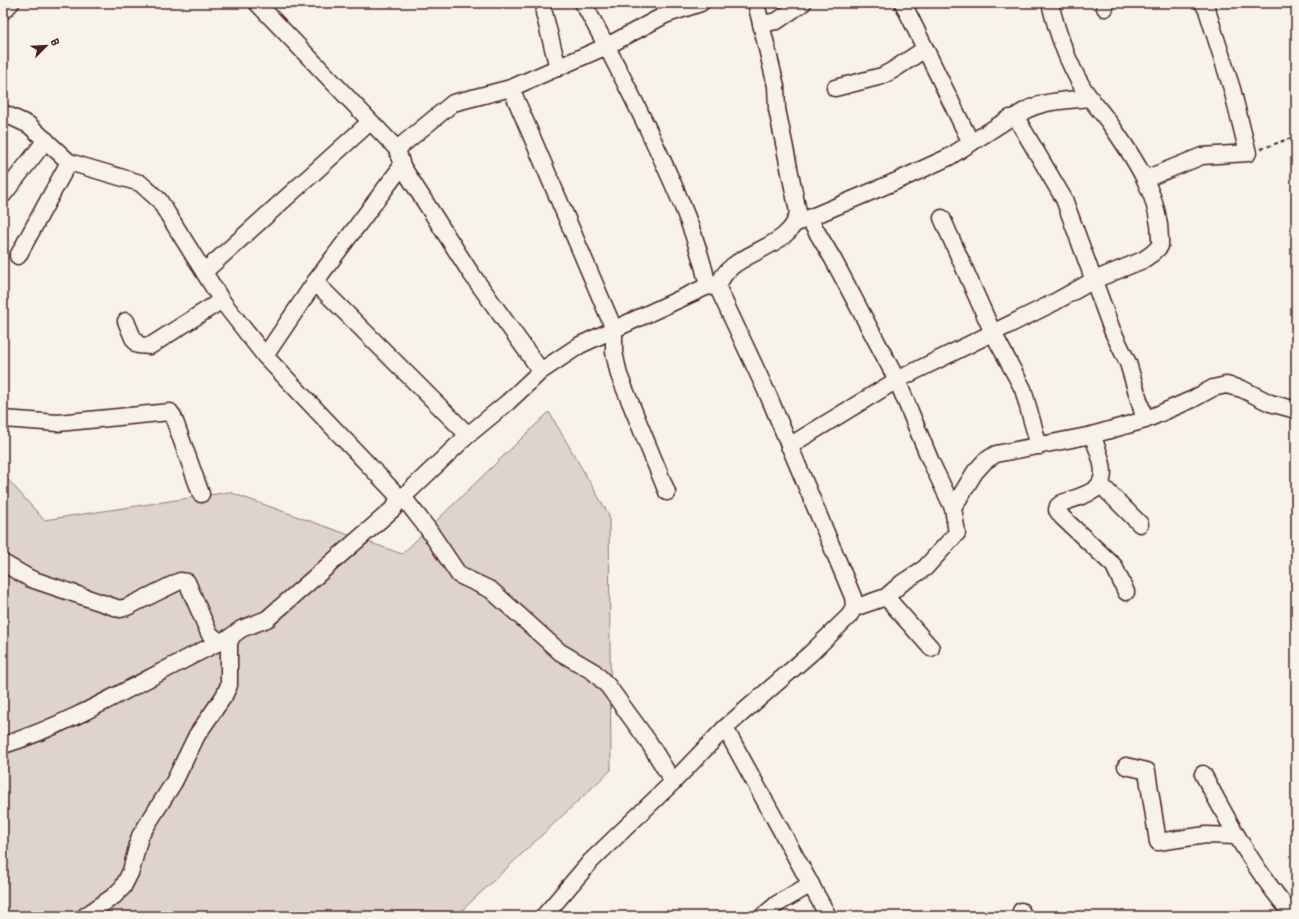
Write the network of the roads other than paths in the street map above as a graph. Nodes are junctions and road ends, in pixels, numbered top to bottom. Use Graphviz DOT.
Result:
graph roads {
  1 [pos="11,3"];
  2 [pos="257,3"];
  3 [pos="583,3"];
  4 [pos="700,3"];
  5 [pos="756,3"];
  6 [pos="803,3"];
  7 [pos="902,3"];
  8 [pos="1050,3"];
  9 [pos="1203,3"];
  10 [pos="3,12"];
  11 [pos="544,13"];
  12 [pos="761,24"];
  13 [pos="607,46"];
  14 [pos="925,49"];
  15 [pos="558,68"];
  16 [pos="511,88"];
  17 [pos="835,88"];
  18 [pos="1090,98"];
  19 [pos="3,113"];
  20 [pos="1014,118"];
  21 [pos="370,122"];
  22 [pos="46,140"];
  23 [pos="971,143"];
  24 [pos="397,149"];
  25 [pos="69,162"];
  26 [pos="402,166"];
  27 [pos="1145,179"];
  28 [pos="3,195"];
  29 [pos="942,218"];
  30 [pos="803,221"];
  31 [pos="18,256"];
  32 [pos="205,271"];
  33 [pos="1094,280"];
  34 [pos="314,282"];
  35 [pos="713,287"];
  36 [pos="222,302"];
  37 [pos="126,321"];
  38 [pos="614,329"];
  39 [pos="992,331"];
  40 [pos="265,356"];
  41 [pos="541,371"];
  42 [pos="897,380"];
  43 [pos="1296,410"];
  44 [pos="3,420"];
  45 [pos="1145,420"];
  46 [pos="468,435"];
  47 [pos="1092,435"];
  48 [pos="789,446"];
  49 [pos="1039,446"];
  50 [pos="1100,484"];
  51 [pos="667,492"];
  52 [pos="201,494"];
  53 [pos="401,497"];
  54 [pos="953,508"];
  55 [pos="1140,524"];
  56 [pos="3,563"];
  57 [pos="1126,592"];
  58 [pos="886,597"];
  59 [pos="854,608"];
  60 [pos="226,639"];
  61 [pos="931,648"];
  62 [pos="725,728"];
  63 [pos="4,745"];
  64 [pos="1126,766"];
  65 [pos="1203,774"];
  66 [pos="673,782"];
  67 [pos="1236,836"];
  68 [pos="811,884"];
  69 [pos="85,916"];
  70 [pos="544,916"];
  71 [pos="763,916"];
  72 [pos="828,916"];
  73 [pos="1294,916"];
  1 -- 10 [label="street"];
  2 -- 21 [label="street"];
  3 -- 13 [label="street"];
  4 -- 13 [label="street"];
  5 -- 12 [label="street"];
  6 -- 12 [label="street"];
  7 -- 14 [label="street"];
  8 -- 18 [label="street"];
  9 -- 27 [label="street"];
  11 -- 15 [label="street"];
  12 -- 30 [label="street"];
  13 -- 15 [label="street"];
  13 -- 35 [label="street"];
  14 -- 17 [label="street"];
  14 -- 23 [label="street"];
  15 -- 16 [label="street"];
  16 -- 24 [label="street"];
  16 -- 38 [label="street"];
  18 -- 20 [label="street"];
  18 -- 27 [label="street"];
  19 -- 22 [label="street"];
  20 -- 23 [label="street"];
  20 -- 33 [label="street"];
  21 -- 24 [label="street"];
  21 -- 32 [label="street"];
  22 -- 25 [label="street"];
  22 -- 28 [label="street"];
  23 -- 30 [label="street"];
  24 -- 26 [label="street"];
  25 -- 31 [label="street"];
  25 -- 32 [label="street"];
  26 -- 34 [label="street"];
  26 -- 41 [label="street"];
  27 -- 33 [label="street"];
  29 -- 39 [label="street"];
  30 -- 35 [label="street"];
  30 -- 42 [label="street"];
  32 -- 36 [label="street"];
  33 -- 39 [label="street"];
  33 -- 45 [label="street"];
  34 -- 40 [label="street"];
  34 -- 46 [label="street"];
  35 -- 38 [label="street"];
  35 -- 48 [label="street"];
  36 -- 37 [label="street"];
  36 -- 40 [label="street"];
  38 -- 41 [label="street"];
  38 -- 51 [label="street"];
  39 -- 42 [label="street"];
  39 -- 49 [label="street"];
  40 -- 53 [label="street"];
  41 -- 46 [label="street"];
  42 -- 48 [label="street"];
  42 -- 54 [label="street"];
  43 -- 45 [label="street"];
  44 -- 52 [label="street"];
  45 -- 47 [label="street"];
  46 -- 53 [label="street"];
  47 -- 49 [label="street"];
  47 -- 50 [label="street"];
  48 -- 59 [label="street"];
  49 -- 54 [label="street"];
  50 -- 55 [label="street"];
  50 -- 57 [label="street"];
  53 -- 60 [label="street"];
  53 -- 66 [label="street"];
  54 -- 58 [label="street"];
  56 -- 60 [label="street"];
  58 -- 59 [label="street"];
  58 -- 61 [label="street"];
  59 -- 62 [label="street"];
  60 -- 63 [label="street"];
  60 -- 69 [label="street"];
  62 -- 66 [label="street"];
  62 -- 68 [label="street"];
  64 -- 67 [label="street"];
  65 -- 67 [label="street"];
  66 -- 70 [label="street"];
  67 -- 73 [label="street"];
  68 -- 71 [label="street"];
  68 -- 72 [label="street"];
}
